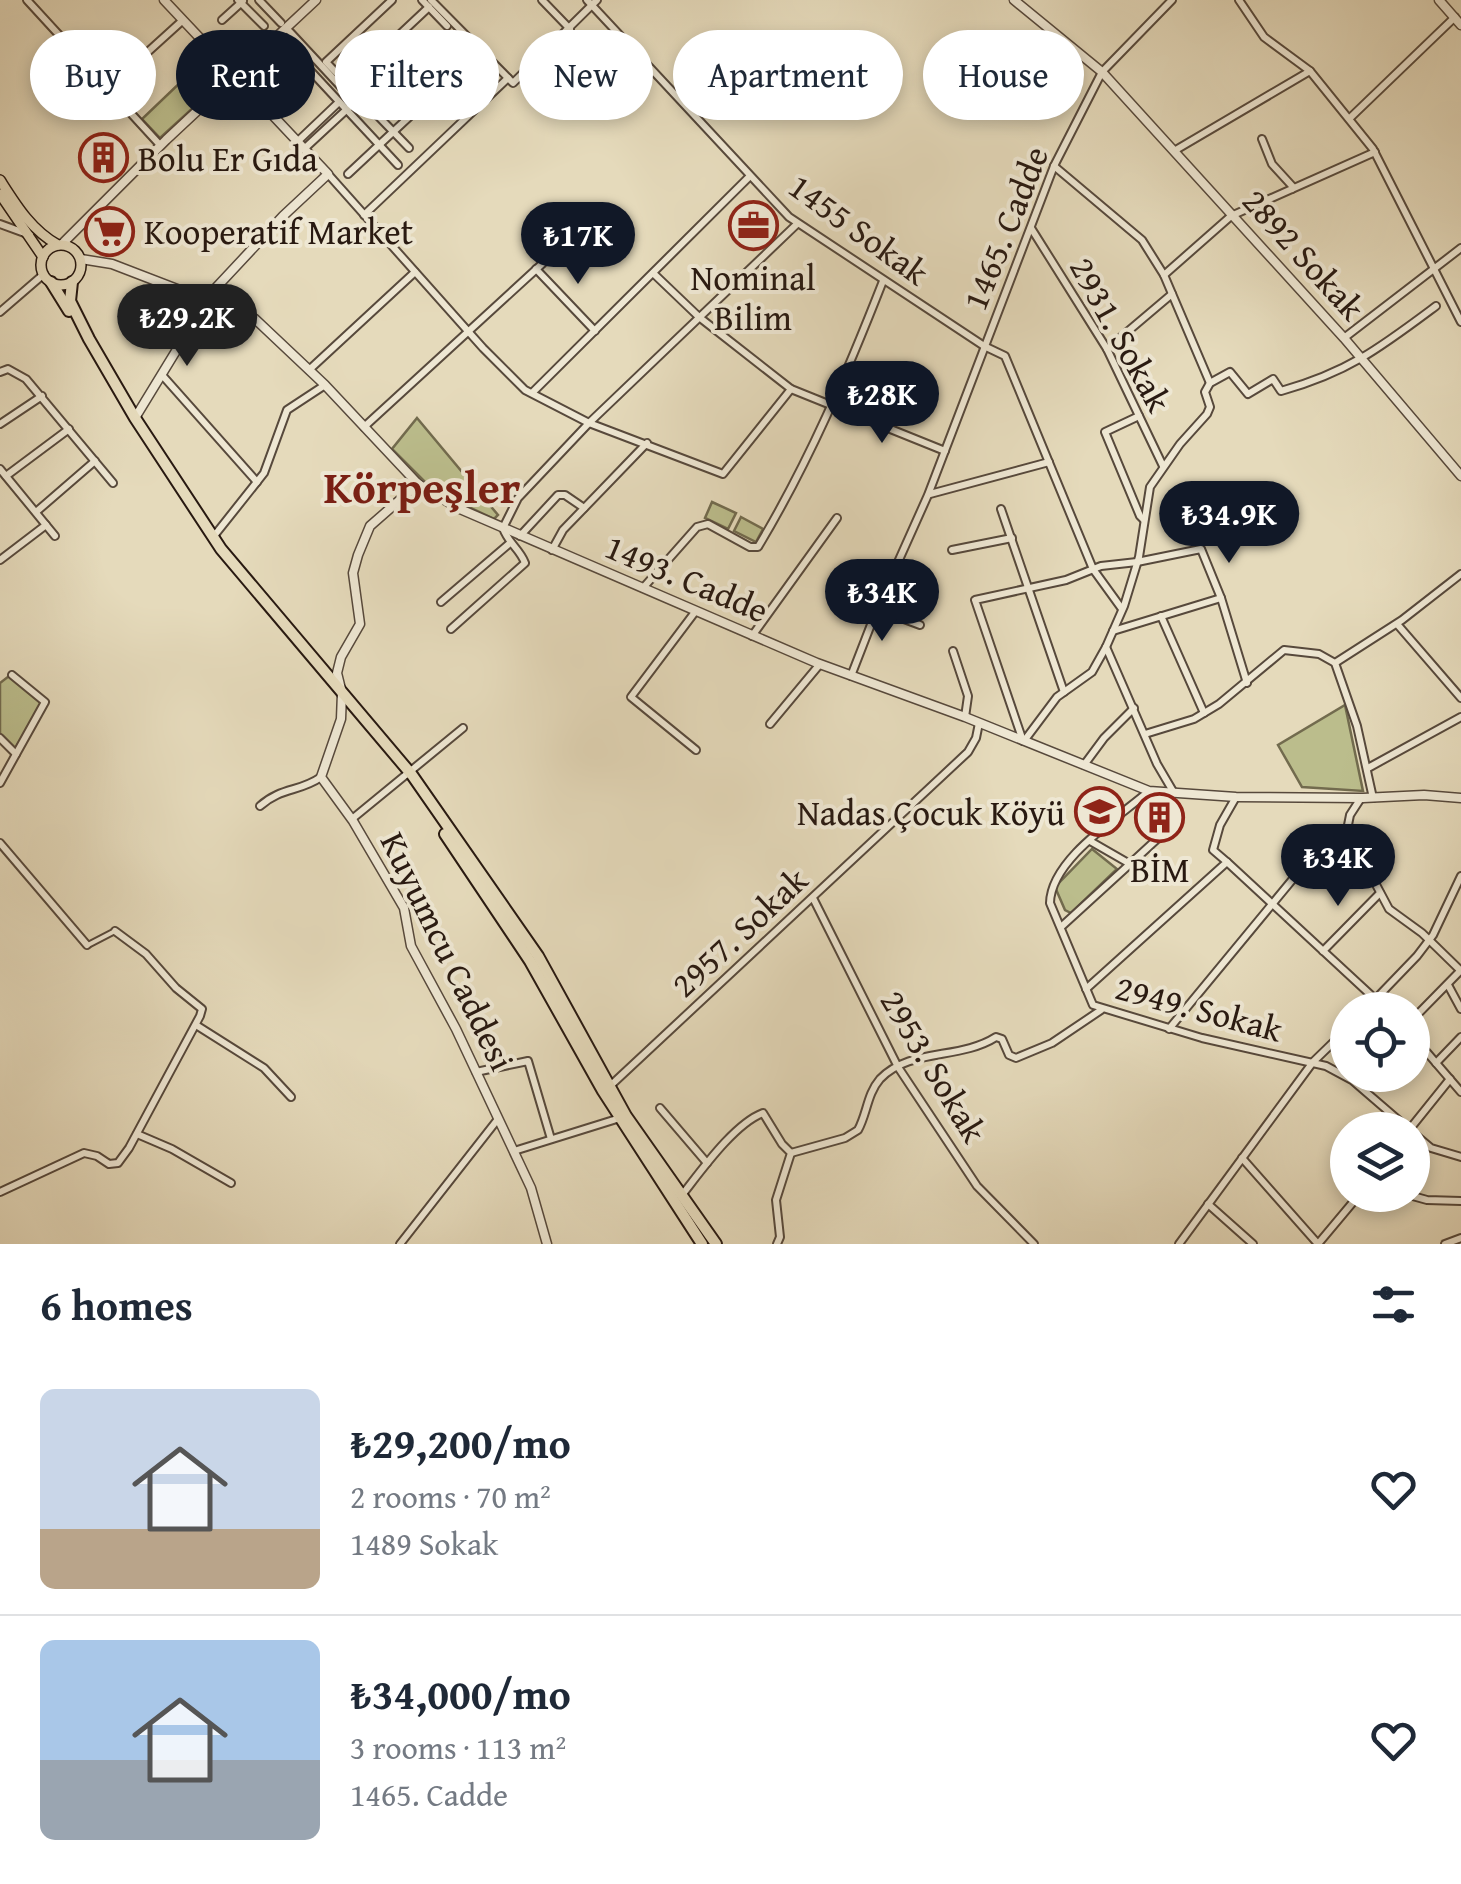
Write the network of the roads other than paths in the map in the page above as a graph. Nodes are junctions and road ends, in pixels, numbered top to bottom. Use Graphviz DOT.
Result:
graph roads {
  1 [pos="27,0"];
  2 [pos="260,0"];
  3 [pos="316,0"];
  4 [pos="392,0"];
  5 [pos="422,0"];
  6 [pos="542,0"];
  7 [pos="1014,0"];
  8 [pos="1172,0"];
  9 [pos="1239,0"];
  10 [pos="1440,0"];
  11 [pos="167,1"];
  12 [pos="241,1"];
  13 [pos="592,2"];
  14 [pos="430,4"];
  15 [pos="183,20"];
  16 [pos="222,20"];
  17 [pos="279,21"];
  18 [pos="1458,21"];
  19 [pos="264,26"];
  20 [pos="448,26"];
  21 [pos="570,29"];
  22 [pos="55,30"];
  23 [pos="192,30"];
  24 [pos="283,30"];
  25 [pos="360,30"];
  26 [pos="403,30"];
  27 [pos="156,44"];
  28 [pos="335,54"];
  29 [pos="315,57"];
  30 [pos="335,71"];
  31 [pos="1310,71"];
  32 [pos="1102,72"];
  33 [pos="315,76"];
  34 [pos="335,78"];
  35 [pos="510,81"];
  36 [pos="335,98"];
  37 [pos="335,106"];
  38 [pos="335,118"];
  39 [pos="1350,118"];
  40 [pos="137,120"];
  41 [pos="186,120"];
  42 [pos="276,120"];
  43 [pos="355,120"];
  44 [pos="380,120"];
  45 [pos="406,120"];
  46 [pos="393,132"];
  47 [pos="1262,139"];
  48 [pos="160,145"];
  49 [pos="300,145"];
  50 [pos="379,145"];
  51 [pos="408,148"];
  52 [pos="1174,150"];
  53 [pos="1375,152"];
  54 [pos="398,165"];
  55 [pos="1054,166"];
  56 [pos="328,174"];
  57 [pos="348,174"];
  58 [pos="750,176"];
  59 [pos="0,180"];
  60 [pos="1292,190"];
  61 [pos="0,194"];
  62 [pos="364,216"];
  63 [pos="1232,216"];
  64 [pos="0,224"];
  65 [pos="797,224"];
  66 [pos="1030,227"];
  67 [pos="31,235"];
  68 [pos="63,245"];
  69 [pos="1461,248"];
  70 [pos="43,256"];
  71 [pos="81,259"];
  72 [pos="543,263"];
  73 [pos="536,270"];
  74 [pos="1433,271"];
  75 [pos="415,272"];
  76 [pos="653,272"];
  77 [pos="1164,275"];
  78 [pos="48,278"];
  79 [pos="883,281"];
  80 [pos="72,282"];
  81 [pos="1172,294"];
  82 [pos="207,301"];
  83 [pos="1436,306"];
  84 [pos="0,312"];
  85 [pos="698,318"];
  86 [pos="1461,322"];
  87 [pos="595,330"];
  88 [pos="469,332"];
  89 [pos="1344,338"];
  90 [pos="984,346"];
  91 [pos="1107,349"];
  92 [pos="1362,360"];
  93 [pos="310,370"];
  94 [pos="0,372"];
  95 [pos="162,375"];
  96 [pos="1210,383"];
  97 [pos="325,385"];
  98 [pos="791,389"];
  99 [pos="532,394"];
  100 [pos="42,396"];
  101 [pos="833,407"];
  102 [pos="1139,416"];
  103 [pos="136,418"];
  104 [pos="589,423"];
  105 [pos="0,424"];
  106 [pos="364,427"];
  107 [pos="68,429"];
  108 [pos="647,443"];
  109 [pos="945,451"];
  110 [pos="95,461"];
  111 [pos="1049,462"];
  112 [pos="1164,466"];
  113 [pos="0,469"];
  114 [pos="6,476"];
  115 [pos="1461,476"];
  116 [pos="114,482"];
  117 [pos="257,482"];
  118 [pos="418,484"];
  119 [pos="928,495"];
  120 [pos="584,508"];
  121 [pos="1001,509"];
  122 [pos="36,512"];
  123 [pos="837,518"];
  124 [pos="1146,521"];
  125 [pos="46,525"];
  126 [pos="503,528"];
  127 [pos="56,536"];
  128 [pos="520,536"];
  129 [pos="213,537"];
  130 [pos="1012,538"];
  131 [pos="510,544"];
  132 [pos="552,550"];
  133 [pos="952,550"];
  134 [pos="0,560"];
  135 [pos="1136,562"];
  136 [pos="1093,569"];
  137 [pos="1461,574"];
  138 [pos="1028,587"];
  139 [pos="642,590"];
  140 [pos="1221,598"];
  141 [pos="442,602"];
  142 [pos="877,609"];
  143 [pos="1122,609"];
  144 [pos="695,612"];
  145 [pos="1161,616"];
  146 [pos="1397,624"];
  147 [pos="920,625"];
  148 [pos="451,629"];
  149 [pos="1112,632"];
  150 [pos="752,636"];
  151 [pos="1106,646"];
  152 [pos="953,651"];
  153 [pos="1336,663"];
  154 [pos="820,664"];
  155 [pos="12,675"];
  156 [pos="850,676"];
  157 [pos="1247,683"];
  158 [pos="1064,692"];
  159 [pos="342,698"];
  160 [pos="1461,698"];
  161 [pos="1134,708"];
  162 [pos="1204,713"];
  163 [pos="965,717"];
  164 [pos="1461,717"];
  165 [pos="978,723"];
  166 [pos="770,724"];
  167 [pos="463,728"];
  168 [pos="1146,734"];
  169 [pos="0,738"];
  170 [pos="1024,742"];
  171 [pos="696,750"];
  172 [pos="16,754"];
  173 [pos="1083,766"];
  174 [pos="1368,768"];
  175 [pos="407,774"];
  176 [pos="321,777"];
  177 [pos="0,783"];
  178 [pos="1149,791"];
  179 [pos="1174,794"];
  180 [pos="1236,797"];
  181 [pos="1361,798"];
  182 [pos="1373,798"];
  183 [pos="1461,798"];
  184 [pos="260,806"];
  185 [pos="352,819"];
  186 [pos="1347,830"];
  187 [pos="1156,840"];
  188 [pos="1090,841"];
  189 [pos="0,843"];
  190 [pos="1227,862"];
  191 [pos="1130,864"];
  192 [pos="1461,876"];
  193 [pos="1380,893"];
  194 [pos="813,898"];
  195 [pos="1270,904"];
  196 [pos="1060,926"];
  197 [pos="114,932"];
  198 [pos="1429,939"];
  199 [pos="87,945"];
  200 [pos="1323,951"];
  201 [pos="1461,970"];
  202 [pos="1448,986"];
  203 [pos="1086,988"];
  204 [pos="1368,992"];
  205 [pos="1382,992"];
  206 [pos="1430,1003"];
  207 [pos="1102,1009"];
  208 [pos="1461,1009"];
  209 [pos="196,1025"];
  210 [pos="1170,1029"];
  211 [pos="1461,1037"];
  212 [pos="1330,1045"];
  213 [pos="1430,1056"];
  214 [pos="1313,1062"];
  215 [pos="1436,1063"];
  216 [pos="898,1067"];
  217 [pos="1330,1068"];
  218 [pos="475,1073"];
  219 [pos="1450,1080"];
  220 [pos="608,1087"];
  221 [pos="1369,1092"];
  222 [pos="1461,1092"];
  223 [pos="291,1096"];
  224 [pos="660,1108"];
  225 [pos="1391,1112"];
  226 [pos="1424,1112"];
  227 [pos="623,1117"];
  228 [pos="499,1118"];
  229 [pos="137,1134"];
  230 [pos="551,1139"];
  231 [pos="1430,1147"];
  232 [pos="514,1150"];
  233 [pos="791,1153"];
  234 [pos="1461,1157"];
  235 [pos="1242,1158"];
  236 [pos="707,1163"];
  237 [pos="231,1183"];
  238 [pos="0,1192"];
  239 [pos="682,1195"];
  240 [pos="1430,1200"];
  241 [pos="1461,1201"];
  242 [pos="1208,1204"];
  243 [pos="1345,1212"];
  244 [pos="1461,1238"];
  245 [pos="400,1244"];
  246 [pos="548,1244"];
  247 [pos="702,1244"];
  248 [pos="716,1244"];
  249 [pos="777,1244"];
  250 [pos="1034,1244"];
  251 [pos="1179,1244"];
  252 [pos="1253,1244"];
  253 [pos="1318,1244"];
  254 [pos="1444,1244"];
  1 -- 22 [label="street"];
  2 -- 17 [label="street"];
  3 -- 24 [label="street"];
  4 -- 25 [label="street"];
  5 -- 14 [label="street"];
  6 -- 21 [label="street"];
  7 -- 32 [label="street, 2892 Sokak"];
  8 -- 32 [label="street, 1465. Cadde"];
  9 -- 31 [label="street"];
  10 -- 18 [label="street"];
  11 -- 15 [label="street"];
  12 -- 16 [label="street"];
  12 -- 19 [label="street"];
  13 -- 21 [label="street"];
  13 -- 58 [label="street, 1455 Sokak"];
  14 -- 20 [label="street"];
  14 -- 26 [label="street"];
  14 -- 35 [label="street"];
  15 -- 23 [label="street"];
  15 -- 27 [label="street"];
  18 -- 39 [label="street"];
  21 -- 35 [label="street"];
  28 -- 30 [label="street"];
  29 -- 34 [label="street"];
  31 -- 39 [label="street"];
  31 -- 52 [label="street"];
  32 -- 52 [label="street, 2892 Sokak"];
  32 -- 55 [label="street, 1465. Cadde"];
  33 -- 36 [label="street"];
  35 -- 62 [label="street"];
  37 -- 49 [label="street"];
  38 -- 49 [label="street"];
  39 -- 53 [label="street"];
  40 -- 48 [label="street"];
  41 -- 48 [label="street"];
  42 -- 49 [label="street"];
  43 -- 50 [label="street"];
  44 -- 46 [label="street"];
  45 -- 46 [label="street"];
  46 -- 50 [label="street"];
  46 -- 51 [label="street"];
  47 -- 60 [label="street"];
  48 -- 68 [label="street"];
  49 -- 56 [label="street"];
  50 -- 54 [label="street"];
  50 -- 57 [label="street"];
  52 -- 63 [label="street, 2892 Sokak"];
  53 -- 60 [label="street"];
  53 -- 74 [label="street"];
  55 -- 66 [label="street, 1465. Cadde"];
  55 -- 77 [label="street"];
  56 -- 62 [label="street"];
  56 -- 82 [label="street"];
  58 -- 65 [label="street, 1455 Sokak"];
  58 -- 76 [label="street"];
  59 -- 68 [label="main road"];
  60 -- 63 [label="street"];
  61 -- 67 [label="main road"];
  62 -- 75 [label="street"];
  63 -- 77 [label="street"];
  63 -- 89 [label="street, 2892 Sokak"];
  64 -- 67 [label="street"];
  65 -- 79 [label="street, 1455 Sokak"];
  65 -- 85 [label="street"];
  66 -- 90 [label="street, 1465. Cadde"];
  66 -- 91 [label="street, 2931. Sokak"];
  67 -- 70 [label="main road"];
  68 -- 70 [label="main road"];
  68 -- 71 [label="main road"];
  69 -- 74 [label="street"];
  70 -- 78 [label="main road"];
  71 -- 80 [label="main road"];
  71 -- 82 [label="street, 1493. Cadde"];
  72 -- 73 [label="street"];
  73 -- 87 [label="street"];
  73 -- 88 [label="street"];
  74 -- 86 [label="street"];
  74 -- 89 [label="street"];
  75 -- 88 [label="street"];
  75 -- 93 [label="street"];
  76 -- 85 [label="street"];
  76 -- 87 [label="street"];
  77 -- 81 [label="street"];
  78 -- 80 [label="main road"];
  78 -- 84 [label="street"];
  78 -- 159 [label="highway"];
  79 -- 90 [label="street, 1455 Sokak"];
  79 -- 101 [label="street"];
  80 -- 103 [label="highway"];
  81 -- 91 [label="street"];
  81 -- 96 [label="street"];
  82 -- 93 [label="street, 1493. Cadde"];
  82 -- 95 [label="street"];
  83 -- 92 [label="street"];
  85 -- 98 [label="street"];
  85 -- 104 [label="street"];
  87 -- 99 [label="street"];
  88 -- 99 [label="street"];
  88 -- 106 [label="street"];
  89 -- 92 [label="street, 2892 Sokak"];
  90 -- 109 [label="street, 1465. Cadde"];
  90 -- 111 [label="street, 1455 Sokak"];
  91 -- 102 [label="street, 2931. Sokak"];
  92 -- 96 [label="street"];
  92 -- 115 [label="street, 2892 Sokak"];
  93 -- 97 [label="street, 1493. Cadde"];
  94 -- 100 [label="street"];
  95 -- 103 [label="street"];
  95 -- 117 [label="street"];
  96 -- 112 [label="street"];
  97 -- 106 [label="street, 1493. Cadde"];
  97 -- 117 [label="street"];
  98 -- 101 [label="street"];
  98 -- 108 [label="street"];
  99 -- 104 [label="street"];
  100 -- 105 [label="street"];
  100 -- 107 [label="street"];
  101 -- 109 [label="street"];
  101 -- 139 [label="street"];
  102 -- 112 [label="street, 2931. Sokak"];
  102 -- 124 [label="street"];
  103 -- 129 [label="highway"];
  104 -- 108 [label="street"];
  104 -- 126 [label="street"];
  106 -- 118 [label="street, 1493. Cadde"];
  107 -- 110 [label="street"];
  107 -- 114 [label="street"];
  108 -- 120 [label="street"];
  109 -- 119 [label="street, 1465. Cadde"];
  110 -- 116 [label="street"];
  110 -- 122 [label="street"];
  111 -- 119 [label="street"];
  111 -- 136 [label="street, 1455 Sokak"];
  112 -- 124 [label="street"];
  113 -- 114 [label="street"];
  114 -- 122 [label="street"];
  117 -- 129 [label="street"];
  118 -- 126 [label="street, 1493. Cadde"];
  118 -- 159 [label="street"];
  119 -- 142 [label="street, 1465. Cadde"];
  120 -- 128 [label="street"];
  120 -- 132 [label="street"];
  121 -- 130 [label="street"];
  122 -- 125 [label="street"];
  123 -- 150 [label="street"];
  124 -- 135 [label="street"];
  125 -- 127 [label="street"];
  125 -- 134 [label="street"];
  126 -- 128 [label="street, 1493. Cadde"];
  126 -- 131 [label="street"];
  128 -- 132 [label="street, 1493. Cadde"];
  129 -- 159 [label="highway"];
  130 -- 133 [label="street"];
  130 -- 138 [label="street"];
  131 -- 141 [label="street"];
  131 -- 148 [label="street"];
  132 -- 139 [label="street, 1493. Cadde"];
  135 -- 136 [label="street"];
  135 -- 140 [label="street"];
  135 -- 143 [label="street"];
  136 -- 138 [label="street"];
  136 -- 143 [label="street, 1455 Sokak"];
  137 -- 146 [label="street"];
  138 -- 158 [label="street"];
  138 -- 170 [label="street"];
  139 -- 144 [label="street, 1493. Cadde"];
  140 -- 145 [label="street"];
  140 -- 157 [label="street"];
  142 -- 147 [label="street"];
  142 -- 156 [label="street, 1465. Cadde"];
  143 -- 149 [label="street"];
  144 -- 150 [label="street, 1493. Cadde"];
  144 -- 171 [label="street"];
  145 -- 149 [label="street"];
  145 -- 162 [label="street"];
  146 -- 153 [label="street"];
  146 -- 160 [label="street"];
  149 -- 151 [label="street"];
  150 -- 154 [label="street, 1493. Cadde"];
  151 -- 158 [label="street"];
  151 -- 161 [label="street"];
  152 -- 163 [label="street"];
  153 -- 157 [label="street"];
  153 -- 174 [label="street"];
  154 -- 156 [label="street, 1493. Cadde"];
  154 -- 166 [label="street"];
  155 -- 172 [label="street"];
  156 -- 163 [label="street, 1493. Cadde"];
  157 -- 162 [label="street"];
  158 -- 170 [label="street"];
  159 -- 175 [label="highway"];
  159 -- 176 [label="street"];
  161 -- 168 [label="street"];
  161 -- 173 [label="street"];
  162 -- 168 [label="street"];
  163 -- 165 [label="street, 1493. Cadde"];
  164 -- 174 [label="street"];
  165 -- 170 [label="street, 1493. Cadde"];
  165 -- 194 [label="street, 2957. Sokak"];
  167 -- 175 [label="street"];
  168 -- 179 [label="street"];
  169 -- 172 [label="street"];
  170 -- 173 [label="street, 1493. Cadde"];
  172 -- 177 [label="street"];
  173 -- 178 [label="street, 1493. Cadde"];
  174 -- 182 [label="street"];
  175 -- 185 [label="street"];
  175 -- 220 [label="highway"];
  175 -- 227 [label="highway"];
  176 -- 184 [label="street"];
  176 -- 185 [label="street, Kuyumcu Caddesi"];
  178 -- 179 [label="street, 1493. Cadde"];
  178 -- 188 [label="street, 2949. Sokak"];
  179 -- 180 [label="street, 1493. Cadde"];
  180 -- 181 [label="street, 1493. Cadde"];
  180 -- 190 [label="street"];
  181 -- 182 [label="street, 1493. Cadde"];
  181 -- 186 [label="street"];
  182 -- 183 [label="street, 1493. Cadde"];
  185 -- 218 [label="street, Kuyumcu Caddesi"];
  186 -- 193 [label="street"];
  186 -- 195 [label="street"];
  187 -- 191 [label="street"];
  188 -- 191 [label="street"];
  188 -- 196 [label="street, 2949. Sokak"];
  189 -- 199 [label="street"];
  190 -- 195 [label="street"];
  190 -- 203 [label="street"];
  191 -- 196 [label="street"];
  192 -- 198 [label="street"];
  193 -- 198 [label="street"];
  193 -- 200 [label="street"];
  194 -- 216 [label="street, 2953. Sokak"];
  194 -- 220 [label="street, 2957. Sokak"];
  195 -- 200 [label="street"];
  195 -- 210 [label="street"];
  196 -- 203 [label="street, 2949. Sokak"];
  197 -- 199 [label="street"];
  197 -- 209 [label="street"];
  198 -- 201 [label="street"];
  198 -- 205 [label="street"];
  200 -- 204 [label="street"];
  201 -- 202 [label="street"];
  202 -- 206 [label="street"];
  202 -- 208 [label="street"];
  203 -- 207 [label="street, 2949. Sokak"];
  207 -- 210 [label="street, 2949. Sokak"];
  207 -- 216 [label="street"];
  209 -- 223 [label="street"];
  209 -- 229 [label="street"];
  210 -- 214 [label="street, 2949. Sokak"];
  211 -- 215 [label="street"];
  212 -- 214 [label="street"];
  213 -- 215 [label="street"];
  214 -- 217 [label="street, 2949. Sokak"];
  214 -- 235 [label="street"];
  215 -- 219 [label="street"];
  216 -- 233 [label="street"];
  216 -- 250 [label="street, 2953. Sokak"];
  218 -- 228 [label="street, Kuyumcu Caddesi"];
  218 -- 230 [label="street"];
  219 -- 222 [label="street"];
  219 -- 226 [label="street"];
  220 -- 227 [label="highway"];
  221 -- 225 [label="street, 2949. Sokak"];
  224 -- 236 [label="street"];
  227 -- 230 [label="street"];
  227 -- 239 [label="highway"];
  227 -- 247 [label="highway"];
  228 -- 232 [label="street, Kuyumcu Caddesi"];
  228 -- 245 [label="street"];
  229 -- 237 [label="street"];
  229 -- 238 [label="street"];
  230 -- 232 [label="street"];
  231 -- 234 [label="street, 2949. Sokak"];
  232 -- 246 [label="street, Kuyumcu Caddesi"];
  233 -- 236 [label="street"];
  233 -- 249 [label="street"];
  235 -- 242 [label="street"];
  235 -- 253 [label="street"];
  236 -- 239 [label="street"];
  239 -- 248 [label="highway"];
  240 -- 241 [label="street"];
  242 -- 251 [label="street"];
  242 -- 252 [label="street"];
  243 -- 253 [label="street"];
  244 -- 254 [label="street"];
}
